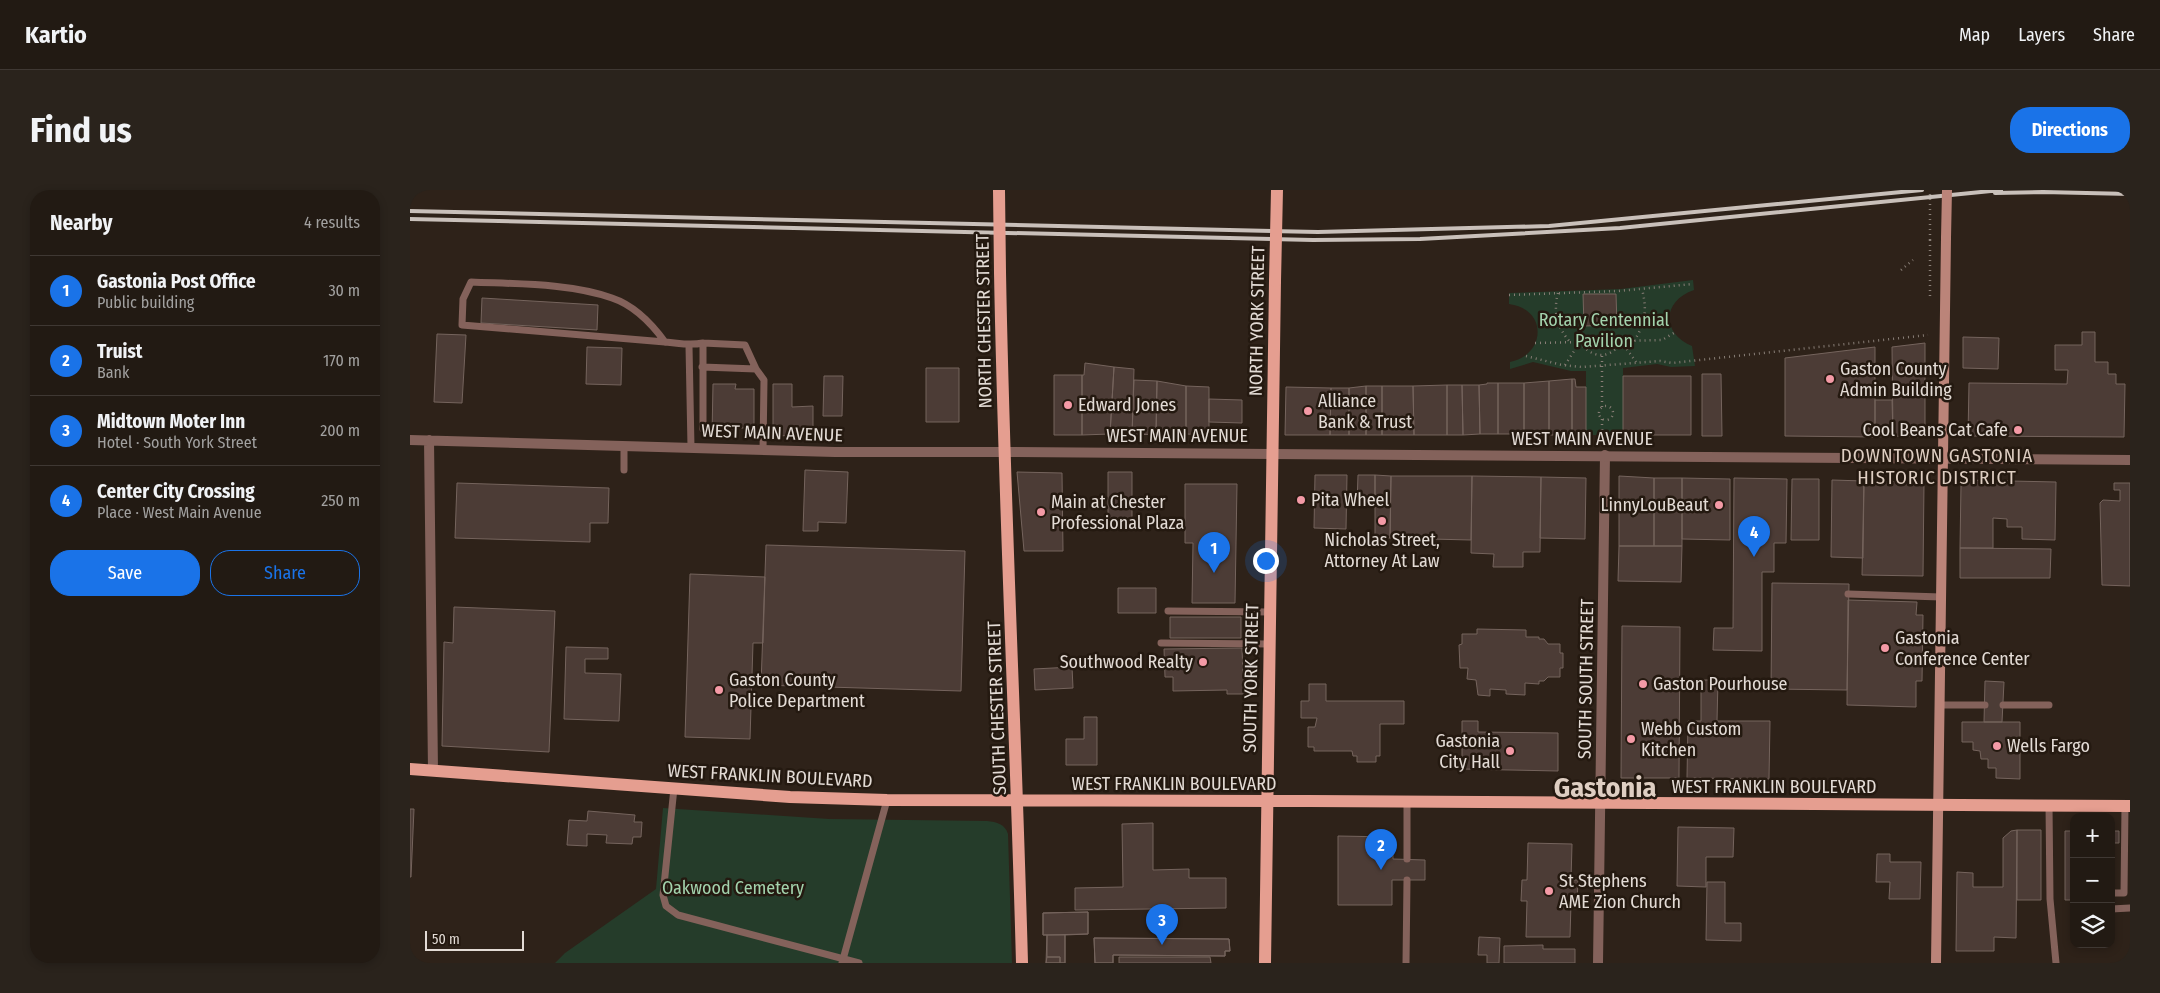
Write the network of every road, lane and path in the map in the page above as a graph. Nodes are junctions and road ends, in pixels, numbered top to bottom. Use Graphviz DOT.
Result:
graph roads {
  1 [pos="999,190"];
  2 [pos="1276,190"];
  3 [pos="1930,190"];
  4 [pos="1947,190"];
  5 [pos="1913,260"];
  6 [pos="1901,270"];
  7 [pos="1693,284"];
  8 [pos="1642,289"];
  9 [pos="1558,293"];
  10 [pos="1509,295"];
  11 [pos="1930,296"];
  12 [pos="1674,333"];
  13 [pos="1928,335"];
  14 [pos="1621,341"];
  15 [pos="1634,341"];
  16 [pos="665,342"];
  17 [pos="1570,342"];
  18 [pos="1580,342"];
  19 [pos="703,343"];
  20 [pos="1535,343"];
  21 [pos="690,346"];
  22 [pos="1602,355"];
  23 [pos="1526,356"];
  24 [pos="1637,363"];
  25 [pos="1564,366"];
  26 [pos="1602,366"];
  27 [pos="702,367"];
  28 [pos="756,369"];
  29 [pos="1602,407"];
  30 [pos="1602,419"];
  31 [pos="703,429"];
  32 [pos="410,440"];
  33 [pos="429,440"];
  34 [pos="1602,440"];
  35 [pos="624,446"];
  36 [pos="691,447"];
  37 [pos="763,450"];
  38 [pos="1004,452"];
  39 [pos="1272,453"];
  40 [pos="1605,455"];
  41 [pos="1944,458"];
  42 [pos="2130,460"];
  43 [pos="624,470"];
  44 [pos="1848,594"];
  45 [pos="1941,598"];
  46 [pos="1168,611"];
  47 [pos="1270,612"];
  48 [pos="1161,643"];
  49 [pos="1268,644"];
  50 [pos="1940,705"];
  51 [pos="1985,705"];
  52 [pos="2003,705"];
  53 [pos="2050,705"];
  54 [pos="410,769"];
  55 [pos="433,771"];
  56 [pos="674,788"];
  57 [pos="887,800"];
  58 [pos="1018,801"];
  59 [pos="1266,801"];
  60 [pos="1407,802"];
  61 [pos="1600,803"];
  62 [pos="2049,805"];
  63 [pos="1938,806"];
  64 [pos="2127,806"];
  65 [pos="1407,859"];
  66 [pos="1407,880"];
  67 [pos="2115,893"];
  68 [pos="2130,908"];
  69 [pos="2115,909"];
  70 [pos="842,961"];
  71 [pos="859,963"];
  72 [pos="1022,963"];
  73 [pos="1265,963"];
  74 [pos="1406,963"];
  75 [pos="1598,963"];
  76 [pos="1936,963"];
  77 [pos="2056,963"];
  1 -- 38 [label="main road, NORTH CHESTER STREET, bridge"];
  2 -- 39 [label="main road, NORTH YORK STREET, bridge"];
  3 -- 11 [label="path, bridge"];
  4 -- 41 [label="main road, bridge"];
  5 -- 6 [label="path"];
  7 -- 8 [label="path"];
  8 -- 9 [label="path"];
  8 -- 15 [label="path"];
  9 -- 10 [label="path"];
  9 -- 17 [label="path"];
  12 -- 15 [label="path"];
  13 -- 24 [label="path"];
  14 -- 15 [label="path"];
  14 -- 22 [label="path"];
  14 -- 24 [label="path"];
  16 -- 16 [label="lane"];
  16 -- 21 [label="lane"];
  17 -- 18 [label="path"];
  17 -- 20 [label="path"];
  18 -- 22 [label="path"];
  18 -- 25 [label="path"];
  19 -- 21 [label="lane"];
  19 -- 27 [label="lane"];
  19 -- 28 [label="lane"];
  21 -- 36 [label="lane"];
  22 -- 26 [label="path"];
  23 -- 25 [label="path"];
  24 -- 26 [label="path"];
  25 -- 26 [label="path"];
  26 -- 29 [label="path"];
  27 -- 28 [label="lane"];
  27 -- 31 [label="lane"];
  28 -- 37 [label="lane"];
  29 -- 30 [label="path"];
  29 -- 30 [label="path"];
  30 -- 34 [label="path"];
  32 -- 33 [label="street, WEST MAIN AVENUE"];
  33 -- 35 [label="street, WEST MAIN AVENUE"];
  33 -- 55 [label="street"];
  35 -- 36 [label="street, WEST MAIN AVENUE"];
  35 -- 43 [label="lane"];
  36 -- 37 [label="street, WEST MAIN AVENUE"];
  37 -- 38 [label="street, WEST MAIN AVENUE"];
  38 -- 39 [label="street, WEST MAIN AVENUE"];
  38 -- 58 [label="main road, SOUTH CHESTER STREET"];
  39 -- 40 [label="street, WEST MAIN AVENUE"];
  39 -- 47 [label="main road, SOUTH YORK STREET"];
  40 -- 41 [label="street, WEST MAIN AVENUE"];
  40 -- 61 [label="street, SOUTH SOUTH STREET"];
  41 -- 42 [label="street, WEST MAIN AVENUE"];
  41 -- 45 [label="main road"];
  44 -- 45 [label="lane"];
  45 -- 50 [label="main road"];
  46 -- 47 [label="lane"];
  47 -- 49 [label="main road, SOUTH YORK STREET"];
  48 -- 49 [label="lane"];
  49 -- 59 [label="main road, SOUTH YORK STREET"];
  50 -- 51 [label="lane"];
  50 -- 63 [label="main road"];
  52 -- 53 [label="lane"];
  54 -- 55 [label="main road, WEST FRANKLIN BOULEVARD"];
  55 -- 56 [label="main road, WEST FRANKLIN BOULEVARD"];
  56 -- 57 [label="main road, WEST FRANKLIN BOULEVARD"];
  56 -- 70 [label="lane"];
  57 -- 58 [label="main road, WEST FRANKLIN BOULEVARD"];
  57 -- 70 [label="lane"];
  58 -- 59 [label="main road, WEST FRANKLIN BOULEVARD"];
  58 -- 72 [label="main road, SOUTH CHESTER STREET"];
  59 -- 60 [label="main road, WEST FRANKLIN BOULEVARD"];
  59 -- 73 [label="main road, SOUTH YORK STREET"];
  60 -- 61 [label="main road, WEST FRANKLIN BOULEVARD"];
  60 -- 65 [label="lane"];
  61 -- 63 [label="main road, WEST FRANKLIN BOULEVARD"];
  61 -- 75 [label="street, SOUTH SOUTH STREET"];
  62 -- 63 [label="main road, WEST FRANKLIN BOULEVARD"];
  62 -- 64 [label="main road, WEST FRANKLIN BOULEVARD"];
  62 -- 77 [label="lane"];
  63 -- 76 [label="main road"];
  64 -- 67 [label="lane"];
  66 -- 74 [label="lane"];
  68 -- 69 [label="lane"];
  70 -- 71 [label="lane"];
}
